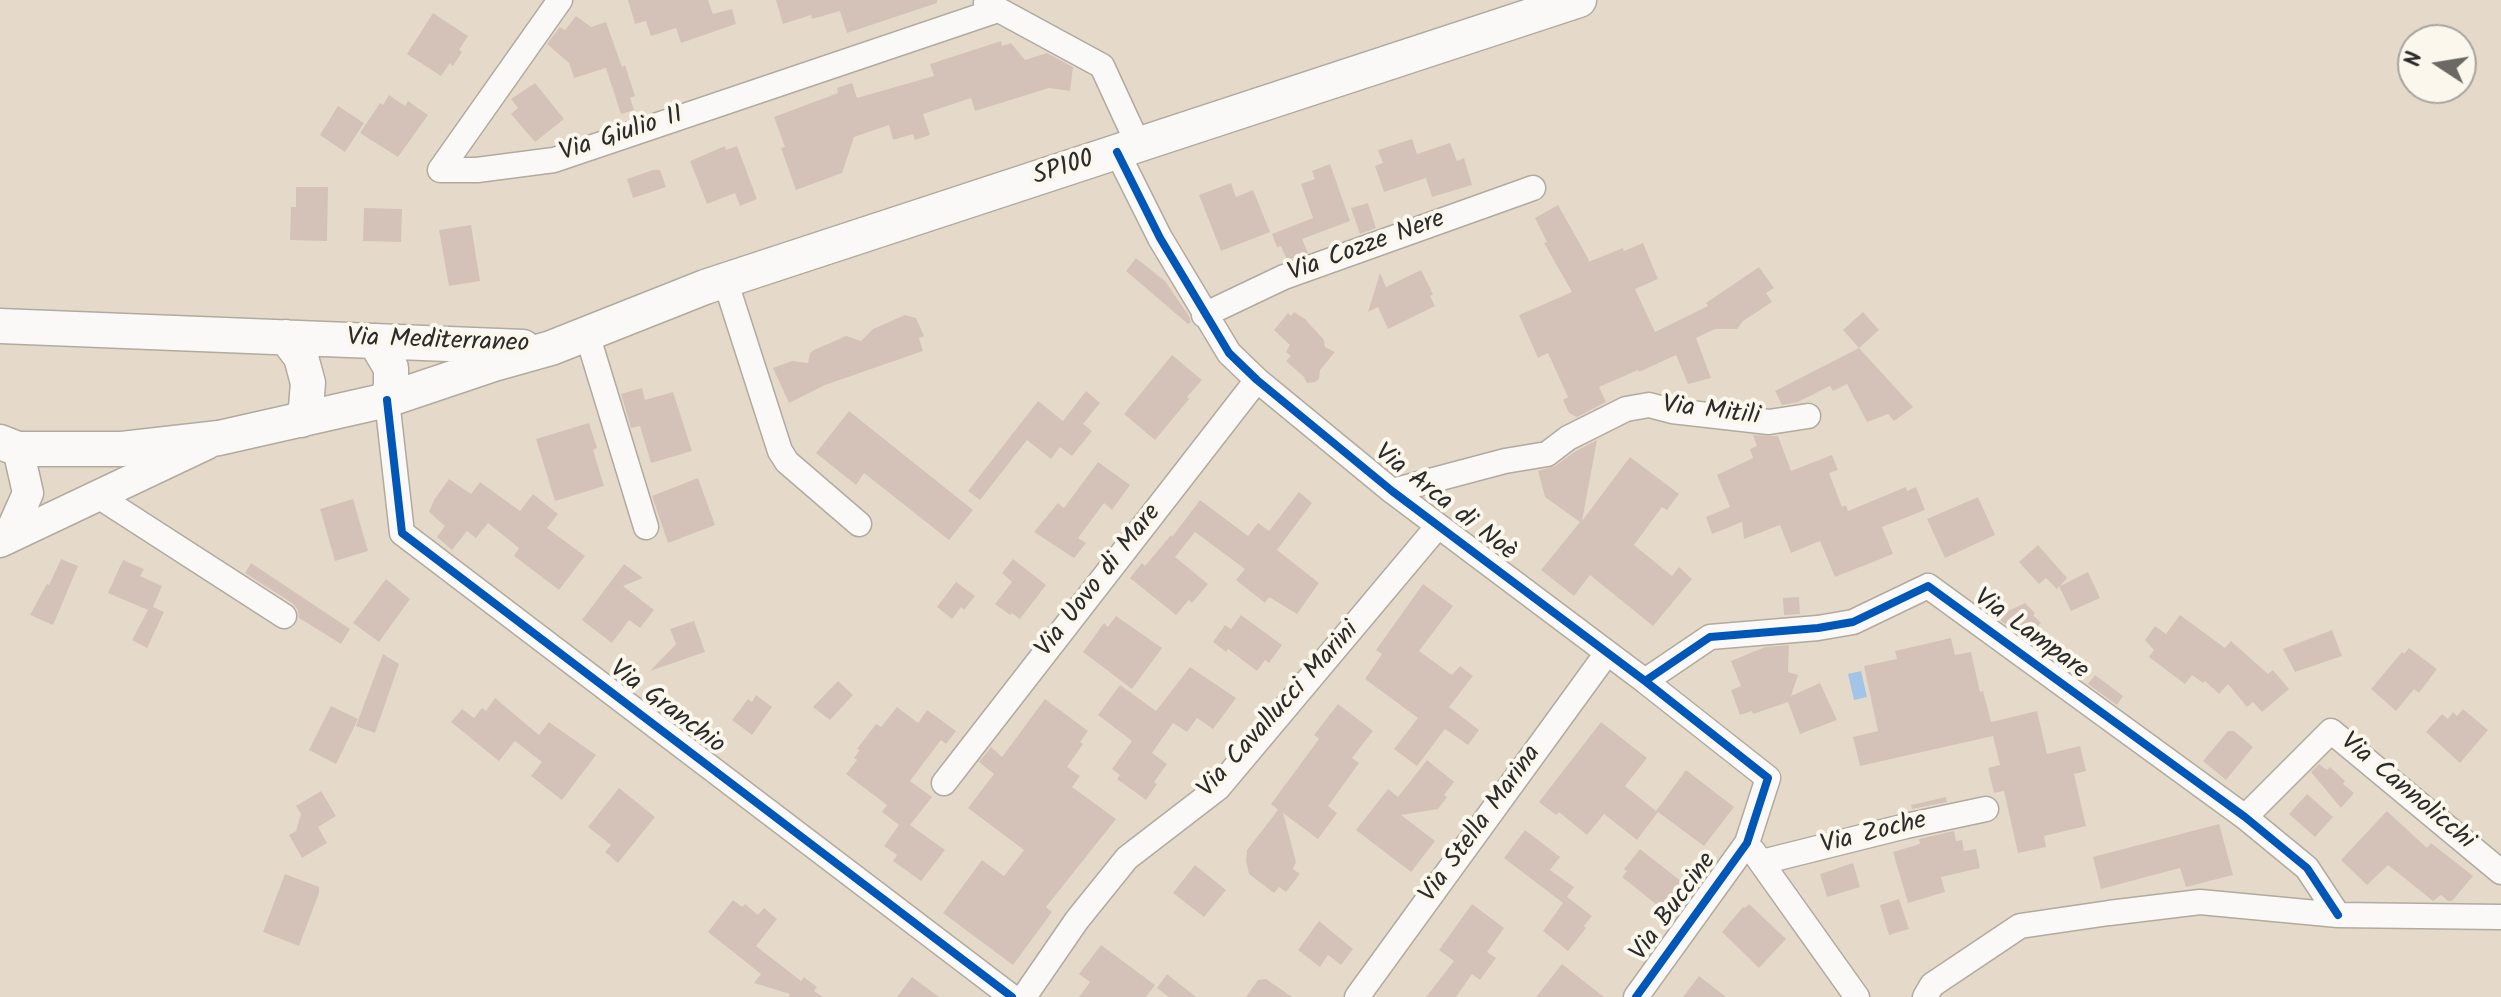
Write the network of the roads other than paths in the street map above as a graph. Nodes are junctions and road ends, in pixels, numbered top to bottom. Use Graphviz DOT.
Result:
graph roads {
  1 [pos="560,0"];
  2 [pos="1579,0"];
  3 [pos="989,5"];
  4 [pos="1128,148"];
  5 [pos="1533,188"];
  6 [pos="725,280"];
  7 [pos="1204,315"];
  8 [pos="0,326"];
  9 [pos="587,334"];
  10 [pos="286,337"];
  11 [pos="375,341"];
  12 [pos="551,348"];
  13 [pos="1257,380"];
  14 [pos="387,400"];
  15 [pos="1808,416"];
  16 [pos="301,420"];
  17 [pos="219,438"];
  18 [pos="9,446"];
  19 [pos="1392,491"];
  20 [pos="98,496"];
  21 [pos="859,524"];
  22 [pos="1438,526"];
  23 [pos="646,527"];
  24 [pos="4,540"];
  25 [pos="284,616"];
  26 [pos="1607,653"];
  27 [pos="1645,681"];
  28 [pos="944,783"];
  29 [pos="1986,809"];
  30 [pos="2245,817"];
  31 [pos="1747,843"];
  32 [pos="1762,862"];
  33 [pos="2501,872"];
  34 [pos="2338,915"];
  35 [pos="2501,917"];
  36 [pos="1012,997"];
  37 [pos="1024,997"];
  38 [pos="1357,997"];
  39 [pos="1636,997"];
  40 [pos="1857,997"];
  41 [pos="1925,997"];
  1 -- 3 [label="street, Via Giulio II"];
  2 -- 4 [label="main road, SP100 / SP100"];
  3 -- 4 [label="street, Via Giulio II"];
  4 -- 6 [label="main road, SP100 / SP100"];
  4 -- 7 [label="street, Via Arca di Noè"];
  5 -- 7 [label="street, Via Cozze Nere"];
  6 -- 9 [label="main road, SP100 / SP100"];
  6 -- 21 [label="street"];
  7 -- 13 [label="street, Via Arca di Noè"];
  8 -- 10 [label="main road, Via Mediterraneo"];
  9 -- 12 [label="main road, SP100 / SP100"];
  9 -- 23 [label="street"];
  10 -- 11 [label="main road, Via Mediterraneo"];
  10 -- 16 [label="main road"];
  11 -- 12 [label="main road, Via Mediterraneo"];
  11 -- 14 [label="main road"];
  12 -- 14 [label="main road, Via Mediterraneo"];
  13 -- 19 [label="street, Via Arca di Noè"];
  13 -- 28 [label="street, Via Uovo di Mare"];
  14 -- 16 [label="main road, Via Mediterraneo"];
  14 -- 36 [label="street, Via Granchio"];
  15 -- 19 [label="street, Via Mitili"];
  16 -- 17 [label="main road, Via Mediterraneo"];
  17 -- 18 [label="main road, Via Mediterraneo"];
  17 -- 20 [label="street"];
  18 -- 24 [label="street"];
  19 -- 22 [label="street, Via Arca di Noè"];
  20 -- 24 [label="street"];
  20 -- 25 [label="street"];
  22 -- 26 [label="street, Via Arca di Noè"];
  22 -- 37 [label="street, Via Cavallucci Marini"];
  26 -- 27 [label="street, Via Arca di Noè"];
  26 -- 38 [label="street, Via Stella Marina"];
  27 -- 30 [label="street, Via Lampare"];
  27 -- 31 [label="street, Via Arca di Noè"];
  29 -- 32 [label="street, Via Zoche"];
  30 -- 33 [label="street, Via Cannolicchi"];
  30 -- 34 [label="street, Via Lampare"];
  31 -- 32 [label="street"];
  31 -- 39 [label="street, Via Buccine"];
  32 -- 40 [label="street"];
  34 -- 35 [label="street"];
  34 -- 41 [label="street"];
}
